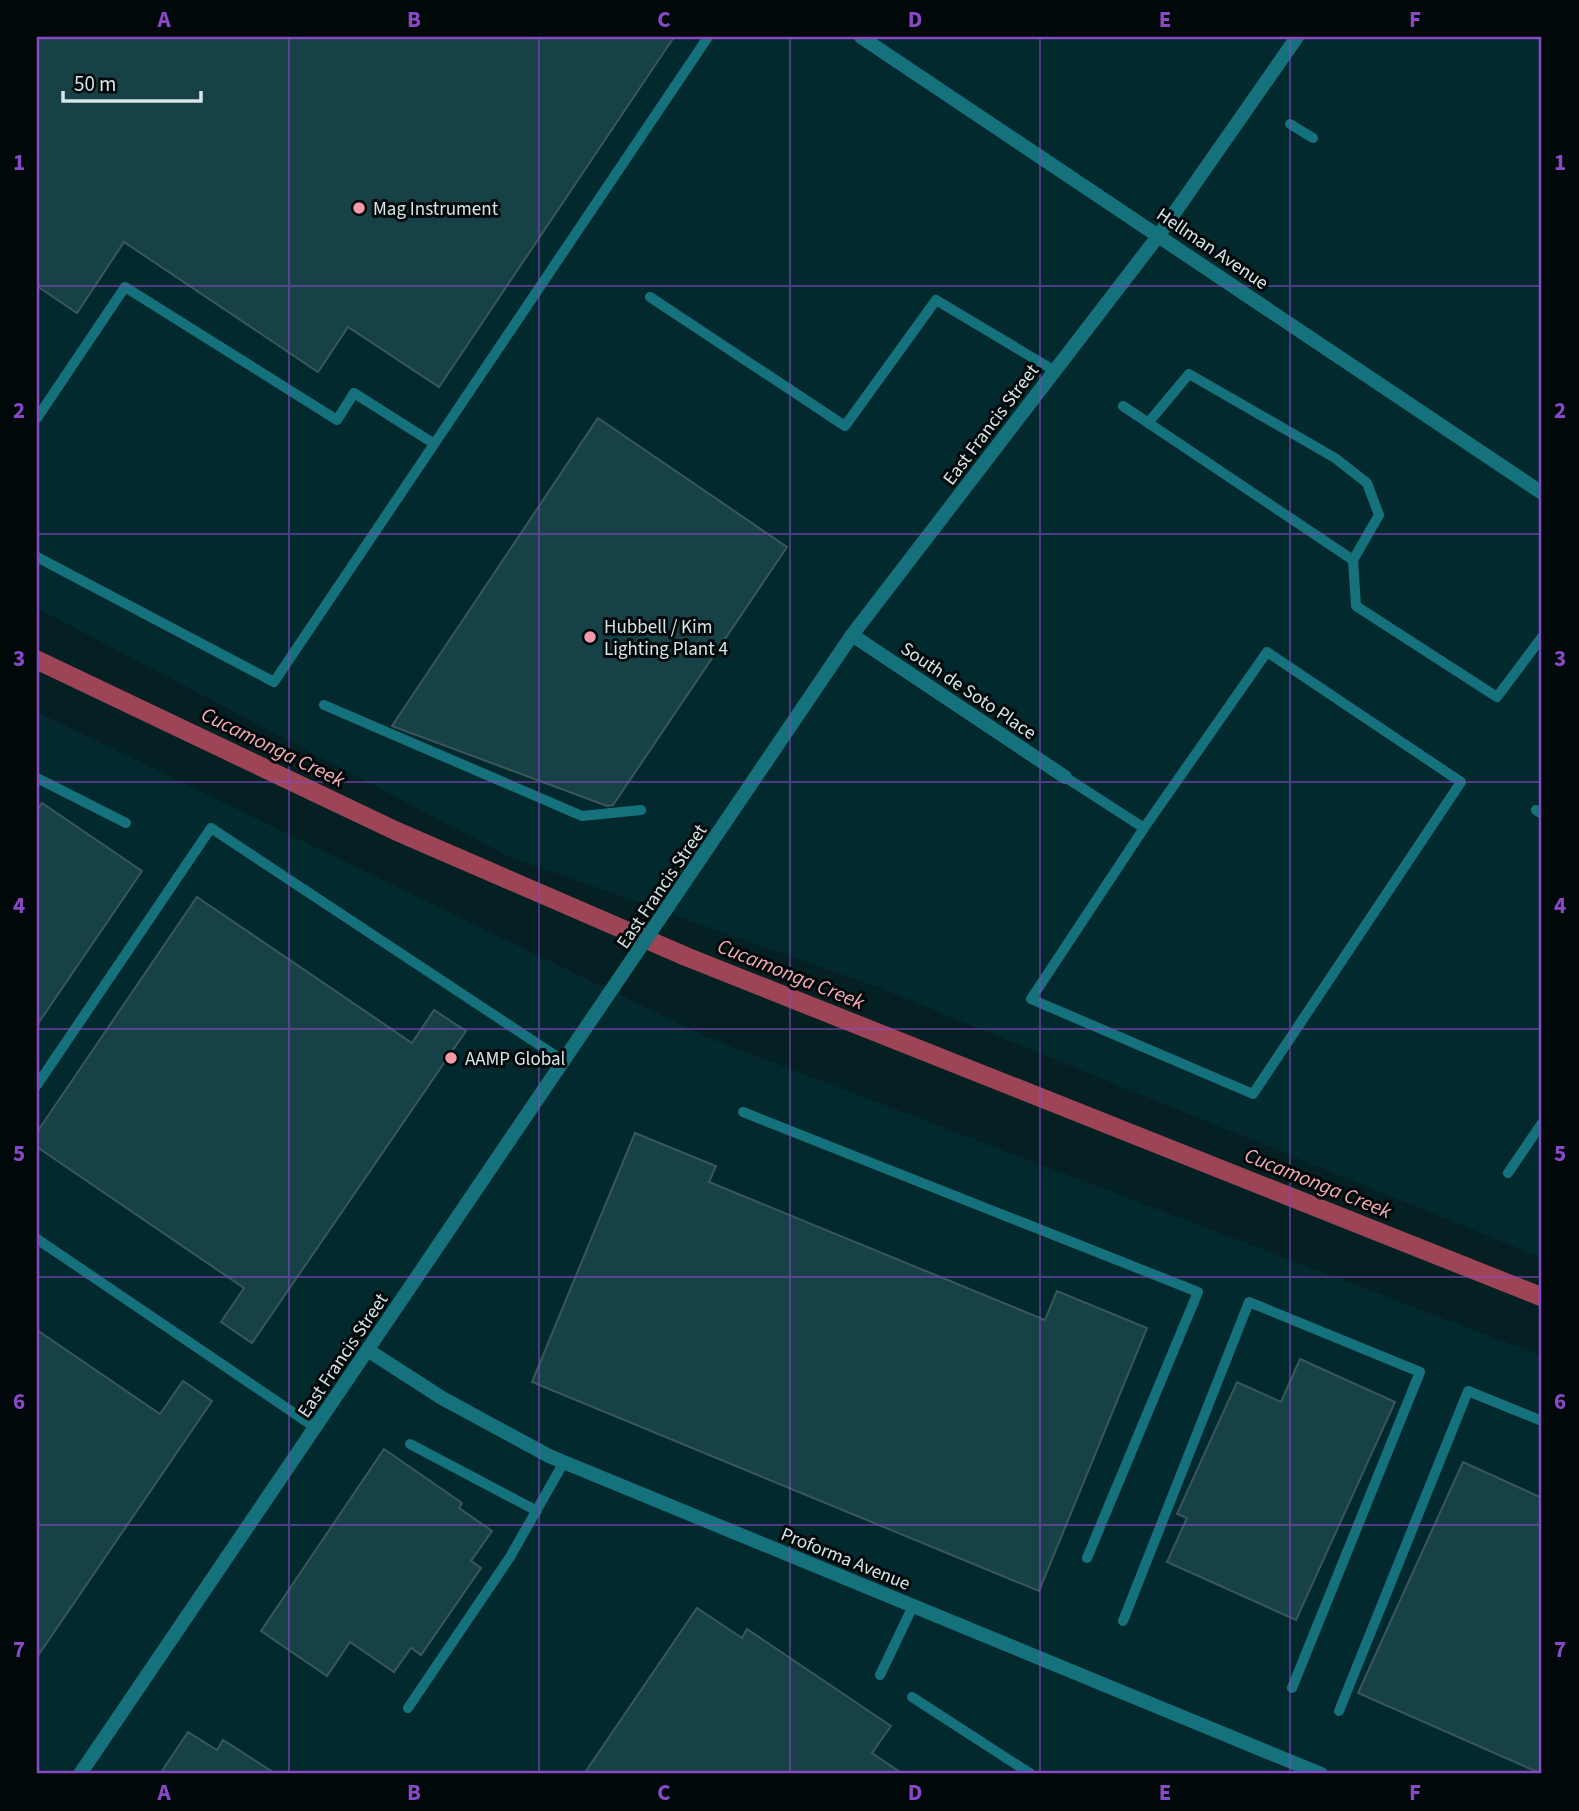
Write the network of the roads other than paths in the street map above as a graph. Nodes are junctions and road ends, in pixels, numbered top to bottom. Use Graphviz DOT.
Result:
graph roads {
  1 [pos="708,37"];
  2 [pos="861,37"];
  3 [pos="1297,37"];
  4 [pos="1290,124"];
  5 [pos="1313,138"];
  6 [pos="1159,235"];
  7 [pos="650,297"];
  8 [pos="1055,371"];
  9 [pos="1123,406"];
  10 [pos="37,418"];
  11 [pos="1148,423"];
  12 [pos="433,443"];
  13 [pos="1542,493"];
  14 [pos="37,557"];
  15 [pos="1353,560"];
  16 [pos="852,635"];
  17 [pos="1542,637"];
  18 [pos="324,705"];
  19 [pos="1065,777"];
  20 [pos="37,778"];
  21 [pos="641,810"];
  22 [pos="126,823"];
  23 [pos="1144,828"];
  24 [pos="565,1062"];
  25 [pos="37,1085"];
  26 [pos="743,1112"];
  27 [pos="1542,1123"];
  28 [pos="1508,1173"];
  29 [pos="37,1239"];
  30 [pos="369,1351"];
  31 [pos="1542,1421"];
  32 [pos="316,1428"];
  33 [pos="410,1444"];
  34 [pos="564,1462"];
  35 [pos="537,1511"];
  36 [pos="1087,1558"];
  37 [pos="913,1606"];
  38 [pos="1124,1621"];
  39 [pos="880,1675"];
  40 [pos="1292,1688"];
  41 [pos="912,1697"];
  42 [pos="408,1708"];
  43 [pos="1339,1711"];
  44 [pos="80,1774"];
  45 [pos="1031,1774"];
  46 [pos="1321,1774"];
  1 -- 12 [label="lane"];
  2 -- 6 [label="street, Hellman Avenue"];
  3 -- 6 [label="street, East Francis Street"];
  4 -- 5 [label="lane"];
  6 -- 8 [label="street, East Francis Street"];
  6 -- 13 [label="street, Hellman Avenue"];
  7 -- 8 [label="lane"];
  8 -- 16 [label="street, East Francis Street"];
  9 -- 11 [label="lane"];
  10 -- 12 [label="lane"];
  11 -- 15 [label="lane"];
  11 -- 15 [label="lane"];
  12 -- 14 [label="lane"];
  15 -- 17 [label="lane"];
  16 -- 19 [label="street, South de Soto Place"];
  16 -- 24 [label="street, East Francis Street"];
  18 -- 21 [label="lane"];
  19 -- 23 [label="lane"];
  20 -- 22 [label="lane"];
  23 -- 23 [label="lane"];
  24 -- 25 [label="lane"];
  24 -- 30 [label="street, East Francis Street"];
  26 -- 36 [label="lane"];
  27 -- 28 [label="lane"];
  29 -- 32 [label="lane"];
  30 -- 32 [label="street, East Francis Street"];
  30 -- 34 [label="street, Proforma Avenue"];
  31 -- 43 [label="lane"];
  32 -- 44 [label="street, East Francis Street"];
  33 -- 35 [label="lane"];
  34 -- 35 [label="lane"];
  34 -- 37 [label="street, Proforma Avenue"];
  35 -- 42 [label="lane"];
  37 -- 39 [label="lane"];
  37 -- 46 [label="street, Proforma Avenue"];
  38 -- 40 [label="lane"];
  41 -- 45 [label="lane"];
}
